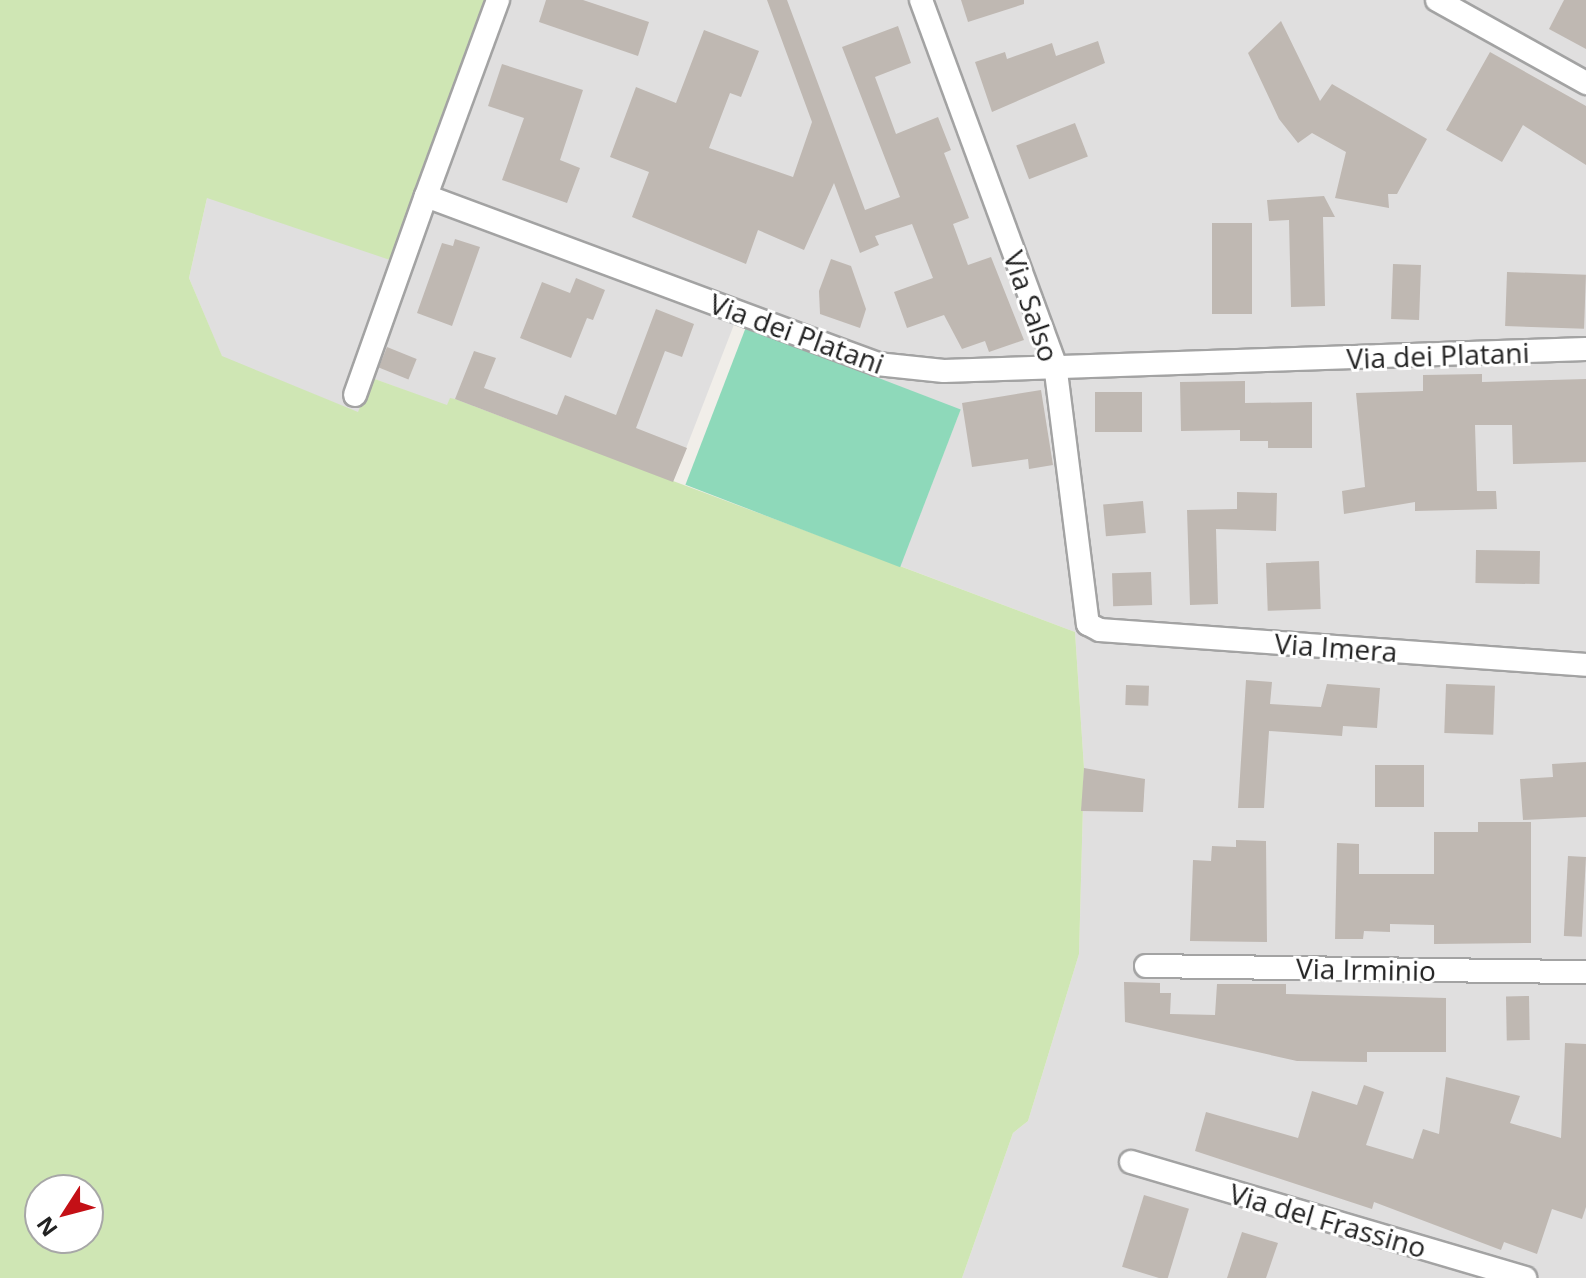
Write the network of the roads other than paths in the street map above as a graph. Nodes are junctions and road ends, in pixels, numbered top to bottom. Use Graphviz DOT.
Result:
graph roads {
  1 [pos="498,0"];
  2 [pos="921,0"];
  3 [pos="1437,0"];
  4 [pos="1586,83"];
  5 [pos="426,196"];
  6 [pos="1586,349"];
  7 [pos="1055,364"];
  8 [pos="355,395"];
  9 [pos="1088,624"];
  10 [pos="1586,665"];
  11 [pos="1146,966"];
  12 [pos="1586,972"];
  13 [pos="1131,1162"];
  14 [pos="1525,1278"];
  1 -- 5 [label="street"];
  2 -- 7 [label="street, Via Salso"];
  3 -- 4 [label="street"];
  5 -- 7 [label="street, Via dei Platani"];
  5 -- 8 [label="street"];
  6 -- 7 [label="street, Via dei Platani"];
  7 -- 9 [label="street, Via Salso"];
  9 -- 10 [label="street, Via Imera"];
  11 -- 12 [label="street, Via Irminio"];
  13 -- 14 [label="street, Via del Frassino"];
}
